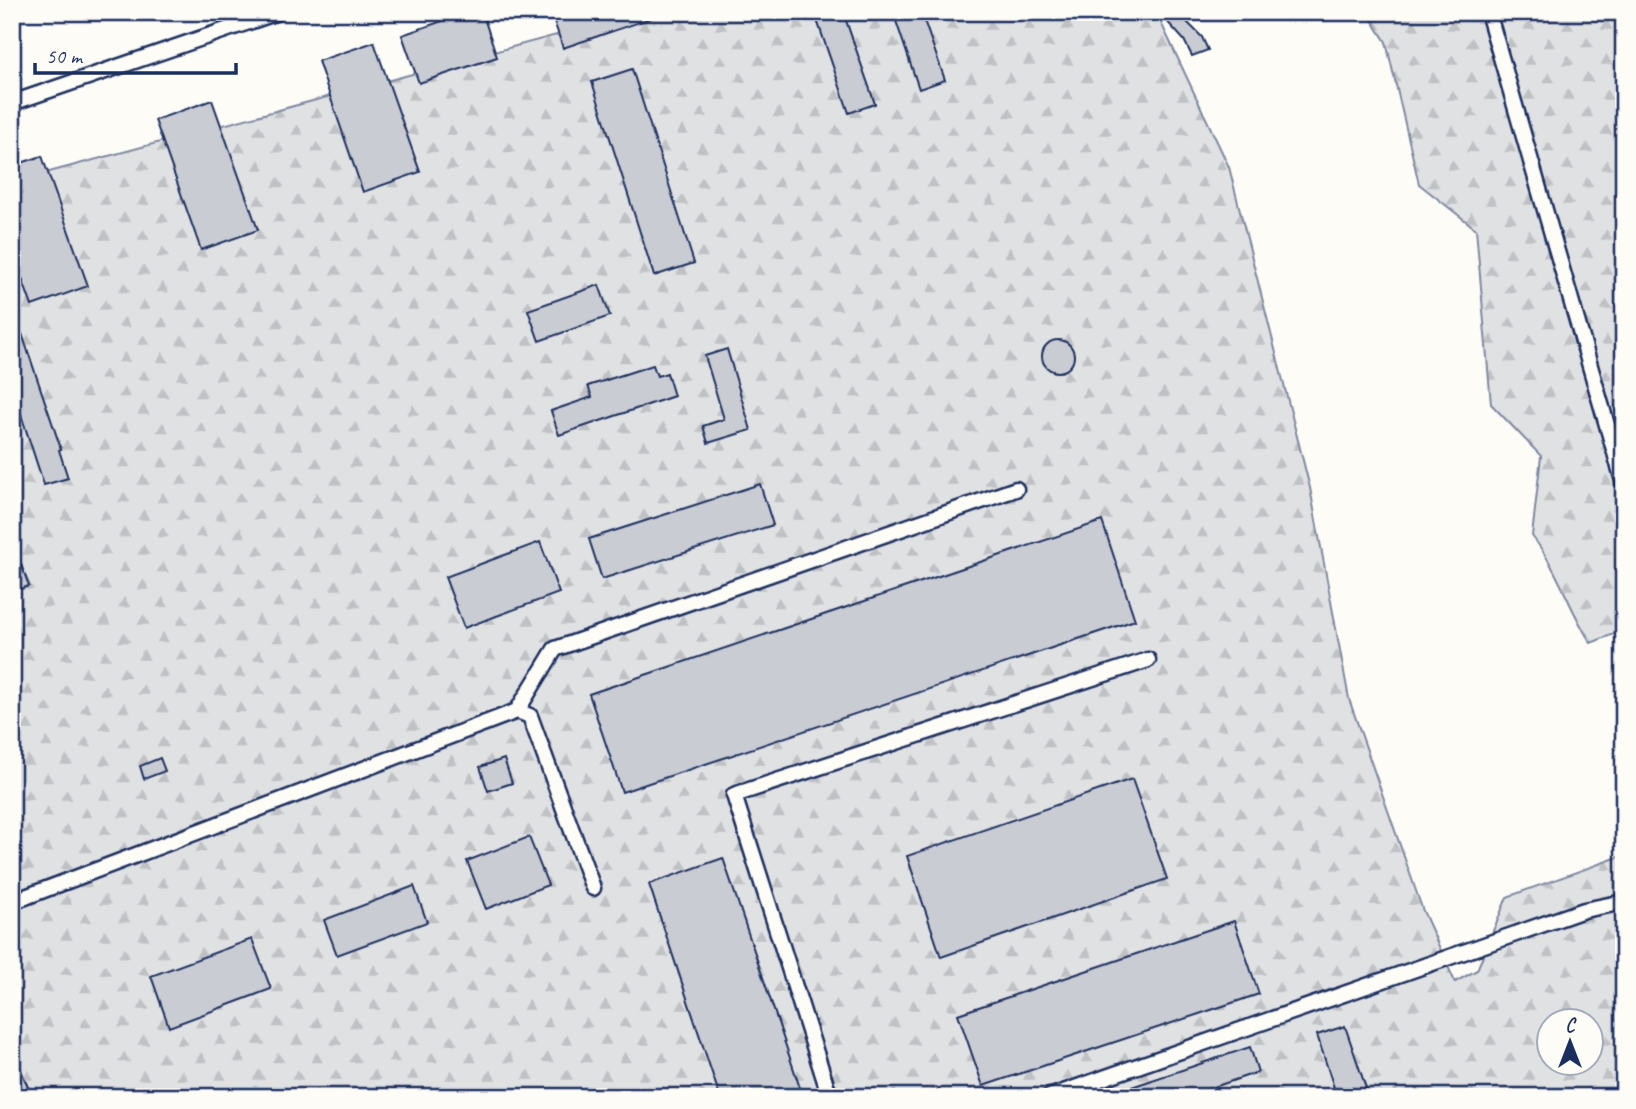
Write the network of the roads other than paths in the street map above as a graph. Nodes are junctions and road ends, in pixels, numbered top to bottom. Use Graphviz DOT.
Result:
graph roads {
  1 [pos="278,12"];
  2 [pos="1489,12"];
  3 [pos="12,103"];
  4 [pos="1624,484"];
  5 [pos="1016,489"];
  6 [pos="1148,660"];
  7 [pos="517,711"];
  8 [pos="593,888"];
  9 [pos="12,901"];
  10 [pos="1624,902"];
  11 [pos="830,1097"];
  12 [pos="1049,1097"];
  1 -- 3 [label="lane"];
  2 -- 4 [label="lane"];
  5 -- 7 [label="lane"];
  6 -- 11 [label="lane"];
  7 -- 8 [label="lane"];
  7 -- 9 [label="lane"];
  10 -- 12 [label="lane"];
}
